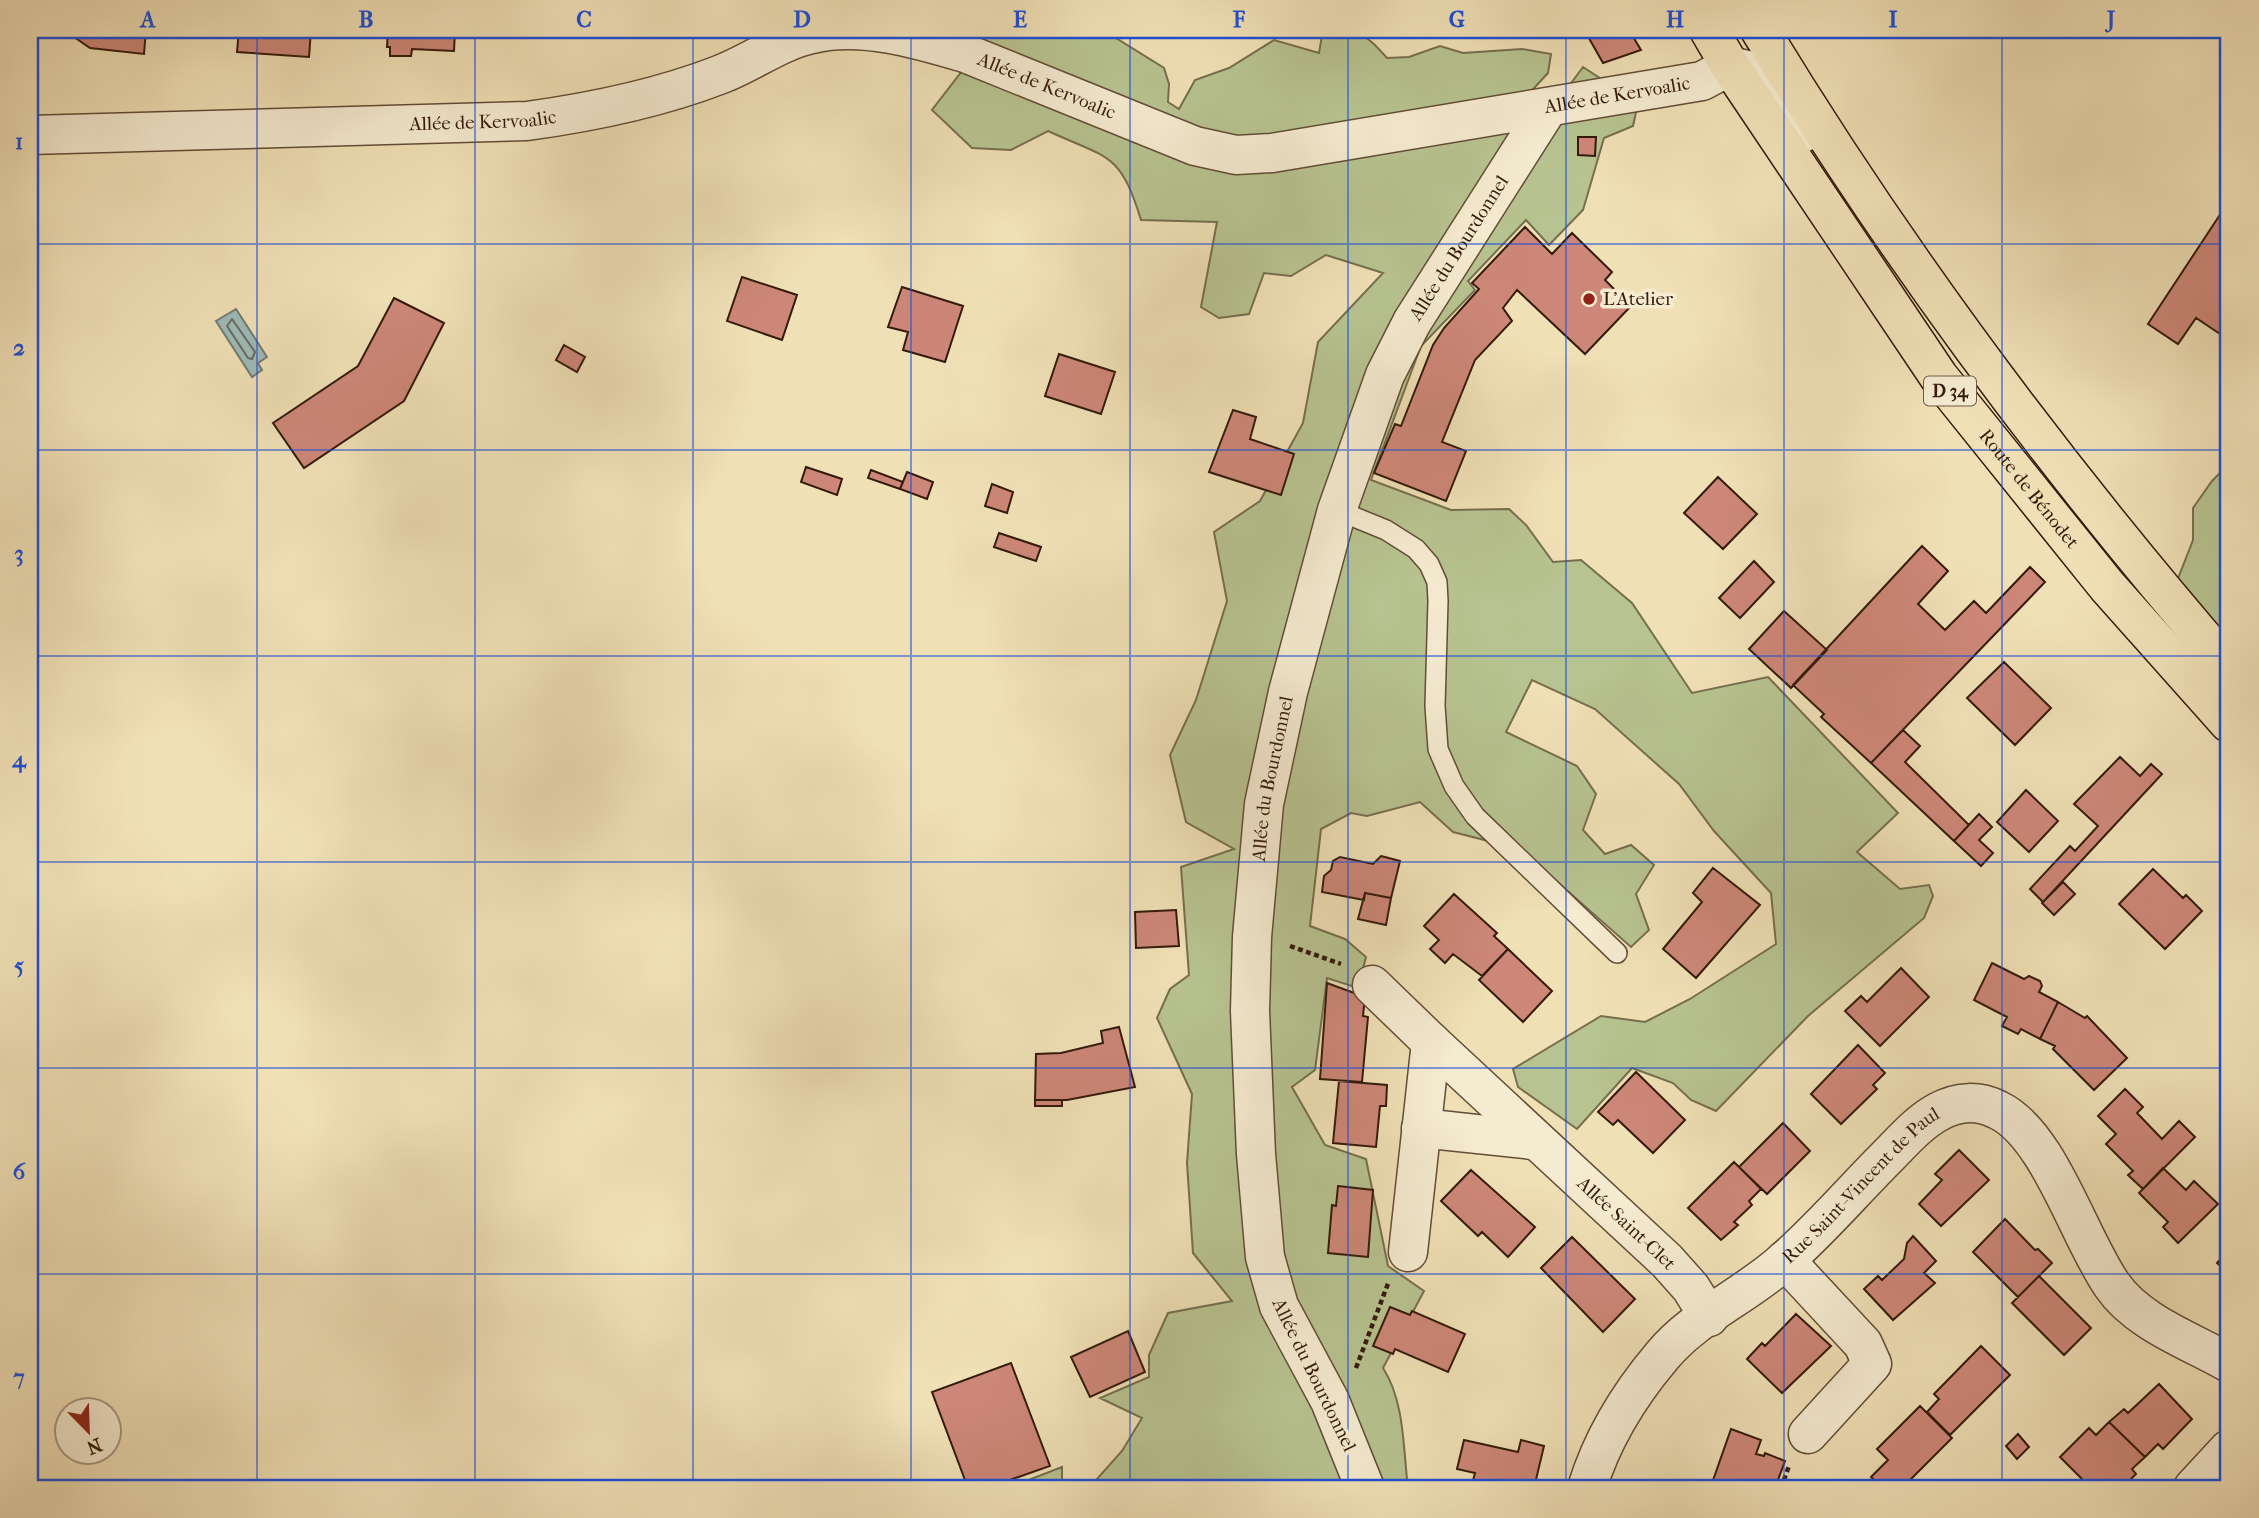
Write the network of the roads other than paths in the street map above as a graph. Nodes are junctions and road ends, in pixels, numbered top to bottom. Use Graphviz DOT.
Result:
graph roads {
  1 [pos="1709,30"];
  2 [pos="1760,30"];
  3 [pos="1730,66"];
  4 [pos="1548,108"];
  5 [pos="30,135"];
  6 [pos="1851,177"];
  7 [pos="1878,217"];
  8 [pos="1860,262"];
  9 [pos="1337,510"];
  10 [pos="2229,668"];
  11 [pos="2229,723"];
  12 [pos="1617,953"];
  13 [pos="1372,985"];
  14 [pos="1431,1042"];
  15 [pos="1421,1128"];
  16 [pos="1533,1140"];
  17 [pos="1408,1252"];
  18 [pos="1785,1260"];
  19 [pos="1709,1317"];
  20 [pos="2229,1363"];
  21 [pos="1808,1434"];
  22 [pos="2229,1449"];
  23 [pos="1365,1488"];
  24 [pos="1587,1488"];
  25 [pos="2193,1488"];
  1 -- 3 [label="main road, Route de Bénodet / D 34"];
  2 -- 6 [label="main road, Route de Bénodet / D 34"];
  3 -- 4 [label="street, Allée de Kervoalic"];
  3 -- 6 [label="street"];
  3 -- 8 [label="main road, Route de Bénodet / D 34"];
  4 -- 5 [label="street, Allée de Kervoalic"];
  4 -- 9 [label="street, Allée du Bourdonnel"];
  6 -- 7 [label="main road, Route de Bénodet / D 34"];
  7 -- 8 [label="street"];
  7 -- 10 [label="main road, Route de Bénodet / D 34"];
  8 -- 11 [label="main road, Route de Bénodet / D 34"];
  9 -- 12 [label="lane"];
  9 -- 23 [label="street, Allée du Bourdonnel"];
  13 -- 14 [label="street, Allée Saint-Clet"];
  14 -- 15 [label="street"];
  14 -- 16 [label="street, Allée Saint-Clet"];
  15 -- 16 [label="street"];
  15 -- 17 [label="street"];
  16 -- 19 [label="street, Allée Saint-Clet"];
  18 -- 19 [label="street, Rue Saint-Vincent de Paul"];
  18 -- 20 [label="street, Rue Saint-Vincent de Paul"];
  18 -- 21 [label="street"];
  19 -- 24 [label="street, Rue Saint-Vincent de Paul"];
  22 -- 25 [label="street"];
}
